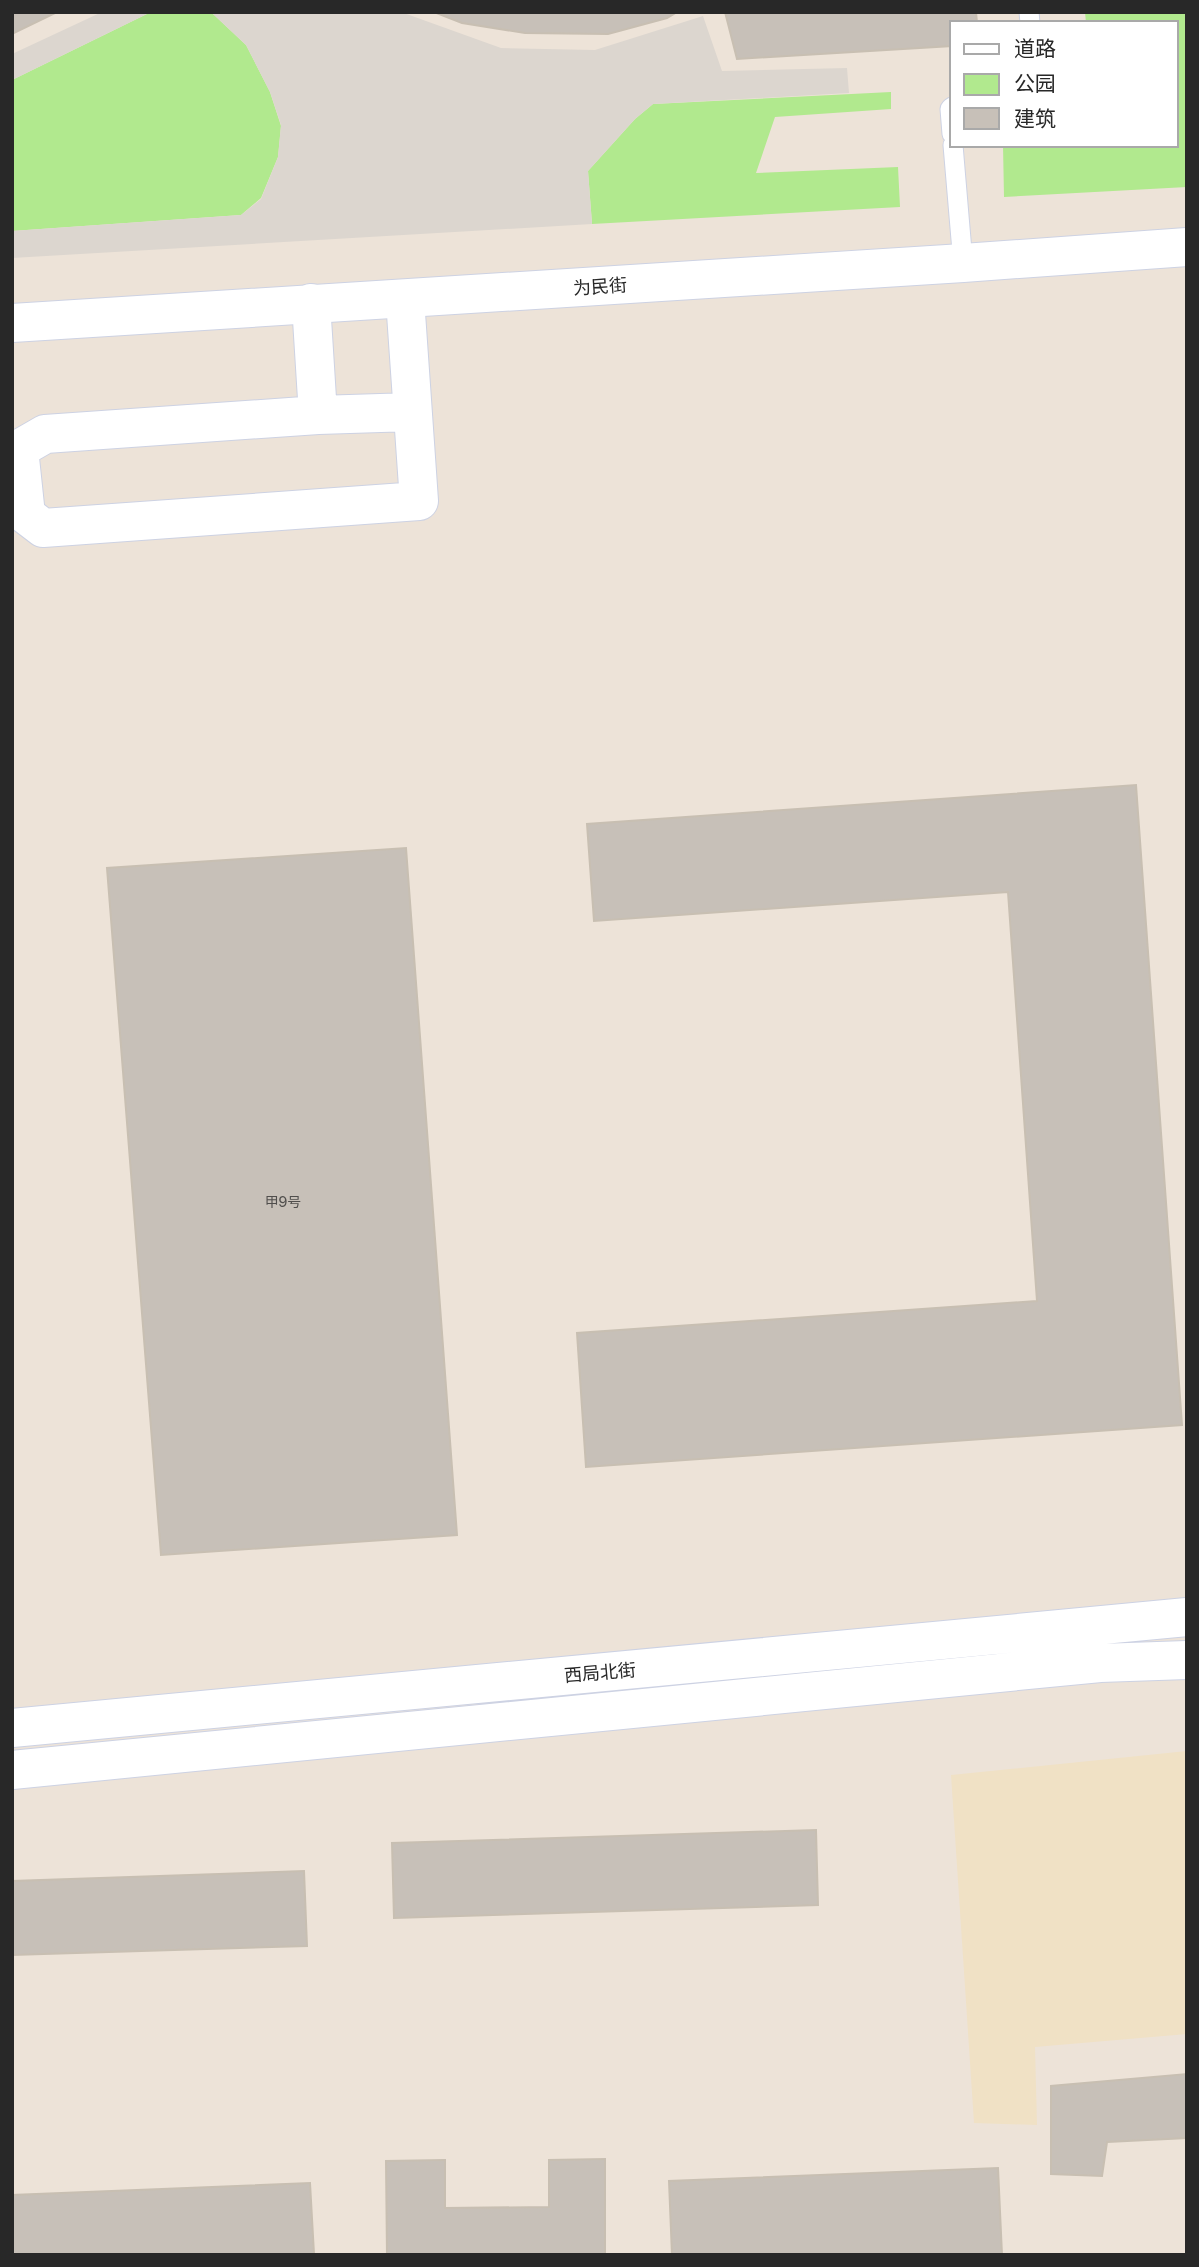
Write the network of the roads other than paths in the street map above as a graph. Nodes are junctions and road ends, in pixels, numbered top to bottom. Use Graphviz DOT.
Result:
graph roads {
  1 [pos="953,147"];
  2 [pos="1187,247"];
  3 [pos="963,263"];
  4 [pos="405,299"];
  5 [pos="311,303"];
  6 [pos="12,323"];
  7 [pos="412,412"];
  8 [pos="318,415"];
  9 [pos="1187,1617"];
  10 [pos="1187,1660"];
  11 [pos="12,1728"];
  12 [pos="12,1770"];
  1 -- 3 [label="lane"];
  2 -- 3 [label="street, 为民街"];
  3 -- 4 [label="street, 为民街"];
  4 -- 5 [label="street, 为民街"];
  4 -- 7 [label="street"];
  5 -- 6 [label="street, 为民街"];
  5 -- 8 [label="street"];
  7 -- 8 [label="street"];
  7 -- 8 [label="street"];
  9 -- 11 [label="street, 西局北街"];
  10 -- 12 [label="street"];
}
